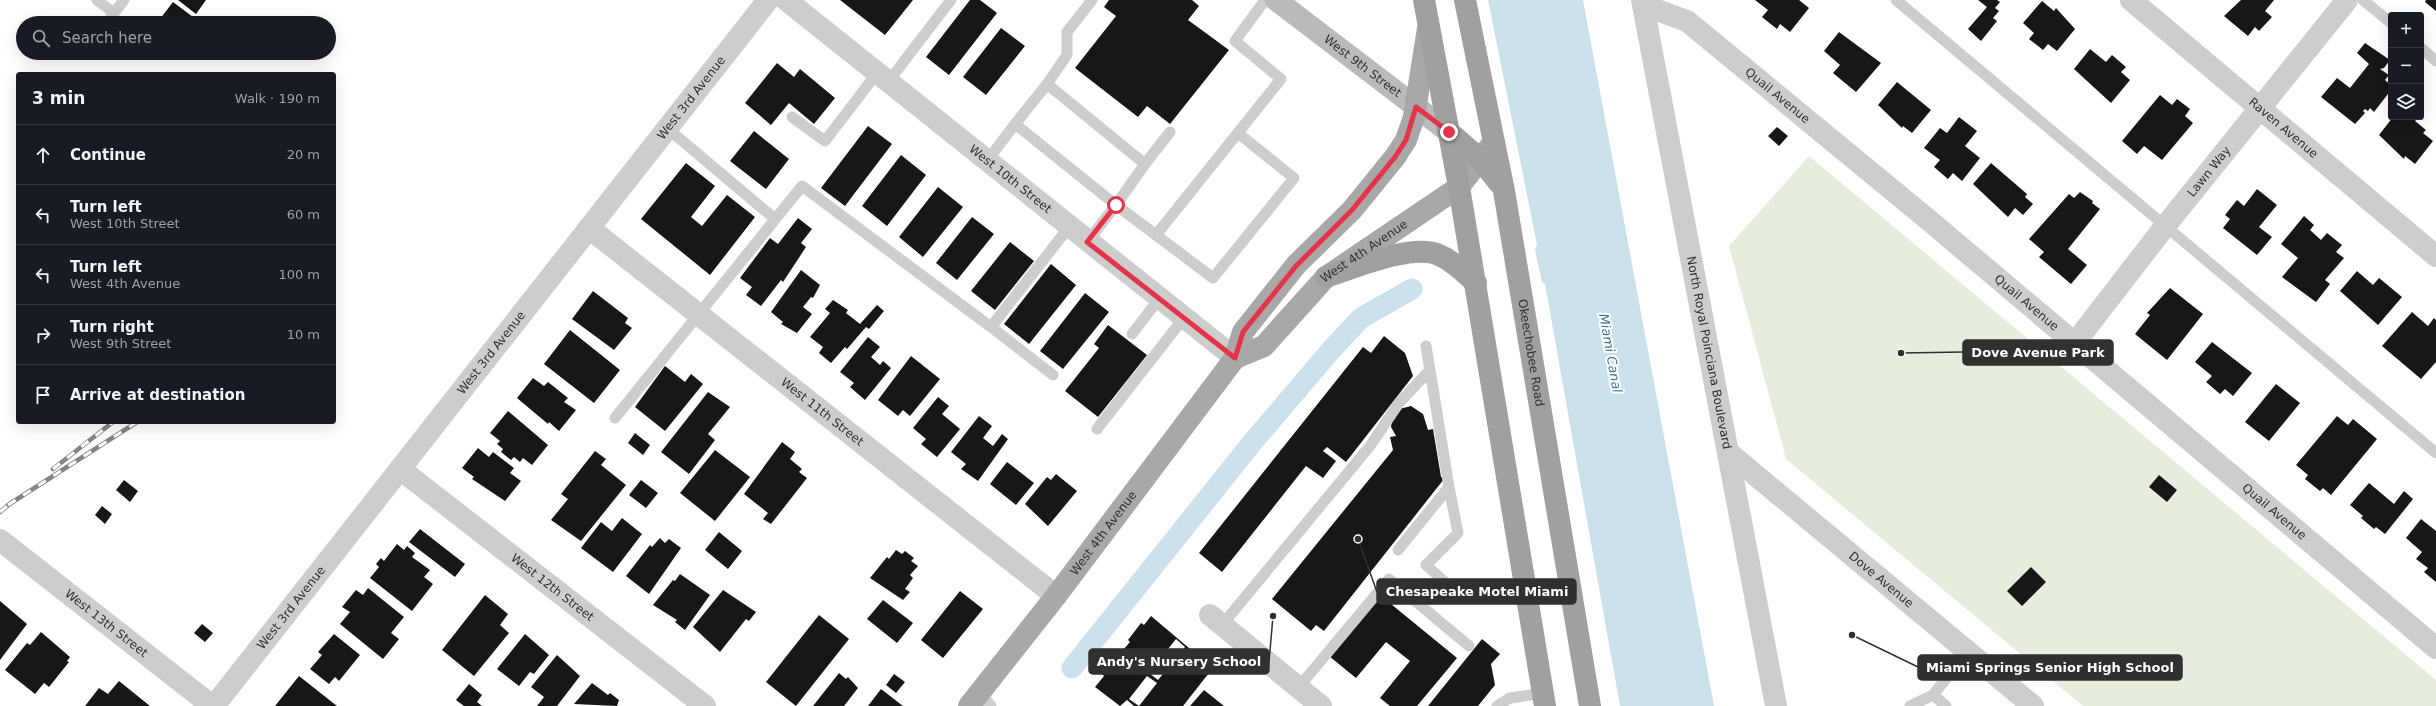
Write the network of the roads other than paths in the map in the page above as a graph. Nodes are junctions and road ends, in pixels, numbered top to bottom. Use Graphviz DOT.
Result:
graph roads {
  1 [pos="97,0"];
  2 [pos="124,0"];
  3 [pos="768,0"];
  4 [pos="786,0"];
  5 [pos="951,0"];
  6 [pos="1092,0"];
  7 [pos="1265,0"];
  8 [pos="1276,0"];
  9 [pos="1424,0"];
  10 [pos="1465,0"];
  11 [pos="1896,0"];
  12 [pos="2131,0"];
  13 [pos="2347,0"];
  14 [pos="2363,0"];
  15 [pos="1643,3"];
  16 [pos="114,13"];
  17 [pos="112,16"];
  18 [pos="2388,21"];
  19 [pos="1429,23"];
  20 [pos="2424,51"];
  21 [pos="2436,61"];
  22 [pos="883,78"];
  23 [pos="1047,84"];
  24 [pos="1416,107"];
  25 [pos="2259,107"];
  26 [pos="792,117"];
  27 [pos="1015,124"];
  28 [pos="667,128"];
  29 [pos="1170,132"];
  30 [pos="1449,132"];
  31 [pos="1238,133"];
  32 [pos="1487,152"];
  33 [pos="987,161"];
  34 [pos="1145,164"];
  35 [pos="1460,187"];
  36 [pos="1116,205"];
  37 [pos="775,219"];
  38 [pos="2166,225"];
  39 [pos="1069,227"];
  40 [pos="589,228"];
  41 [pos="1156,235"];
  42 [pos="1087,242"];
  43 [pos="2436,256"];
  44 [pos="1326,277"];
  45 [pos="1476,283"];
  46 [pos="1159,299"];
  47 [pos="698,314"];
  48 [pos="1183,319"];
  49 [pos="991,327"];
  50 [pos="1132,334"];
  51 [pos="2074,344"];
  52 [pos="1426,346"];
  53 [pos="1235,358"];
  54 [pos="1430,370"];
  55 [pos="1053,375"];
  56 [pos="615,418"];
  57 [pos="1097,429"];
  58 [pos="1729,453"];
  59 [pos="2436,453"];
  60 [pos="400,469"];
  61 [pos="1449,487"];
  62 [pos="0,540"];
  63 [pos="1398,550"];
  64 [pos="1526,587"];
  65 [pos="1056,596"];
  66 [pos="1216,620"];
  67 [pos="1469,646"];
  68 [pos="2436,648"];
  69 [pos="1968,652"];
  70 [pos="1298,688"];
  71 [pos="1933,695"];
  72 [pos="1544,699"];
  73 [pos="980,701"];
  74 [pos="213,706"];
  75 [pos="705,706"];
  76 [pos="1321,706"];
  77 [pos="1497,706"];
  78 [pos="1590,706"];
  79 [pos="1776,706"];
  80 [pos="1910,706"];
  81 [pos="1946,706"];
  82 [pos="2033,706"];
  1 -- 16 [label="lane"];
  2 -- 16 [label="lane"];
  3 -- 28 [label="street, West 3rd Avenue"];
  4 -- 22 [label="street, West 10th Street"];
  5 -- 22 [label="lane"];
  6 -- 23 [label="lane"];
  7 -- 31 [label="lane"];
  8 -- 24 [label="main road, West 9th Street"];
  9 -- 19 [label="highway"];
  10 -- 32 [label="highway"];
  11 -- 38 [label="lane"];
  12 -- 25 [label="street, Raven Avenue"];
  13 -- 25 [label="street, Lawn Way"];
  14 -- 18 [label="lane"];
  15 -- 51 [label="street, Quail Avenue"];
  15 -- 58 [label="street, North Royal Poinciana Boulevard"];
  16 -- 17 [label="lane"];
  19 -- 24 [label="main road, West 4th Avenue"];
  19 -- 30 [label="highway"];
  20 -- 21 [label="lane"];
  22 -- 26 [label="lane"];
  22 -- 33 [label="street, West 10th Street"];
  23 -- 27 [label="lane"];
  23 -- 34 [label="lane"];
  24 -- 30 [label="main road, West 9th Street"];
  24 -- 53 [label="main road, West 4th Avenue"];
  25 -- 38 [label="street, Lawn Way"];
  25 -- 43 [label="street, Raven Avenue"];
  27 -- 33 [label="lane"];
  27 -- 36 [label="lane"];
  28 -- 37 [label="lane"];
  28 -- 40 [label="street, West 3rd Avenue"];
  29 -- 34 [label="lane"];
  30 -- 32 [label="highway"];
  30 -- 35 [label="highway"];
  31 -- 41 [label="lane"];
  31 -- 41 [label="lane"];
  32 -- 35 [label="main road, West 4th Avenue"];
  32 -- 78 [label="highway, Okeechobee Road"];
  33 -- 39 [label="street, West 10th Street"];
  34 -- 36 [label="lane"];
  35 -- 44 [label="main road, West 4th Avenue"];
  35 -- 45 [label="highway"];
  36 -- 41 [label="lane"];
  36 -- 42 [label="lane"];
  37 -- 47 [label="lane"];
  37 -- 49 [label="lane"];
  38 -- 51 [label="street, Lawn Way"];
  38 -- 59 [label="lane"];
  39 -- 42 [label="street, West 10th Street"];
  39 -- 49 [label="lane"];
  40 -- 47 [label="street, West 11th Street"];
  40 -- 60 [label="street, West 3rd Avenue"];
  42 -- 46 [label="street, West 10th Street"];
  44 -- 45 [label="highway"];
  44 -- 53 [label="main road, West 4th Avenue"];
  45 -- 64 [label="highway"];
  46 -- 48 [label="street, West 10th Street"];
  46 -- 50 [label="lane"];
  47 -- 56 [label="lane"];
  47 -- 65 [label="street, West 11th Street"];
  48 -- 53 [label="street, West 10th Street"];
  48 -- 57 [label="lane"];
  49 -- 55 [label="lane"];
  51 -- 68 [label="street, Quail Avenue"];
  52 -- 54 [label="lane"];
  53 -- 65 [label="main road, West 4th Avenue"];
  54 -- 61 [label="lane"];
  54 -- 66 [label="lane"];
  58 -- 69 [label="street, Dove Avenue"];
  58 -- 79 [label="street, North Royal Poinciana Boulevard"];
  60 -- 74 [label="street, West 3rd Avenue"];
  60 -- 75 [label="street, West 12th Street"];
  61 -- 63 [label="lane"];
  61 -- 64 [label="lane"];
  62 -- 74 [label="street, West 13th Street"];
  64 -- 72 [label="highway"];
  65 -- 73 [label="main road, West 4th Avenue"];
  66 -- 70 [label="street"];
  67 -- 70 [label="lane"];
  69 -- 71 [label="lane"];
  69 -- 82 [label="street, Dove Avenue"];
  70 -- 76 [label="street"];
  71 -- 80 [label="lane"];
  71 -- 81 [label="lane"];
  72 -- 77 [label="lane"];
}
